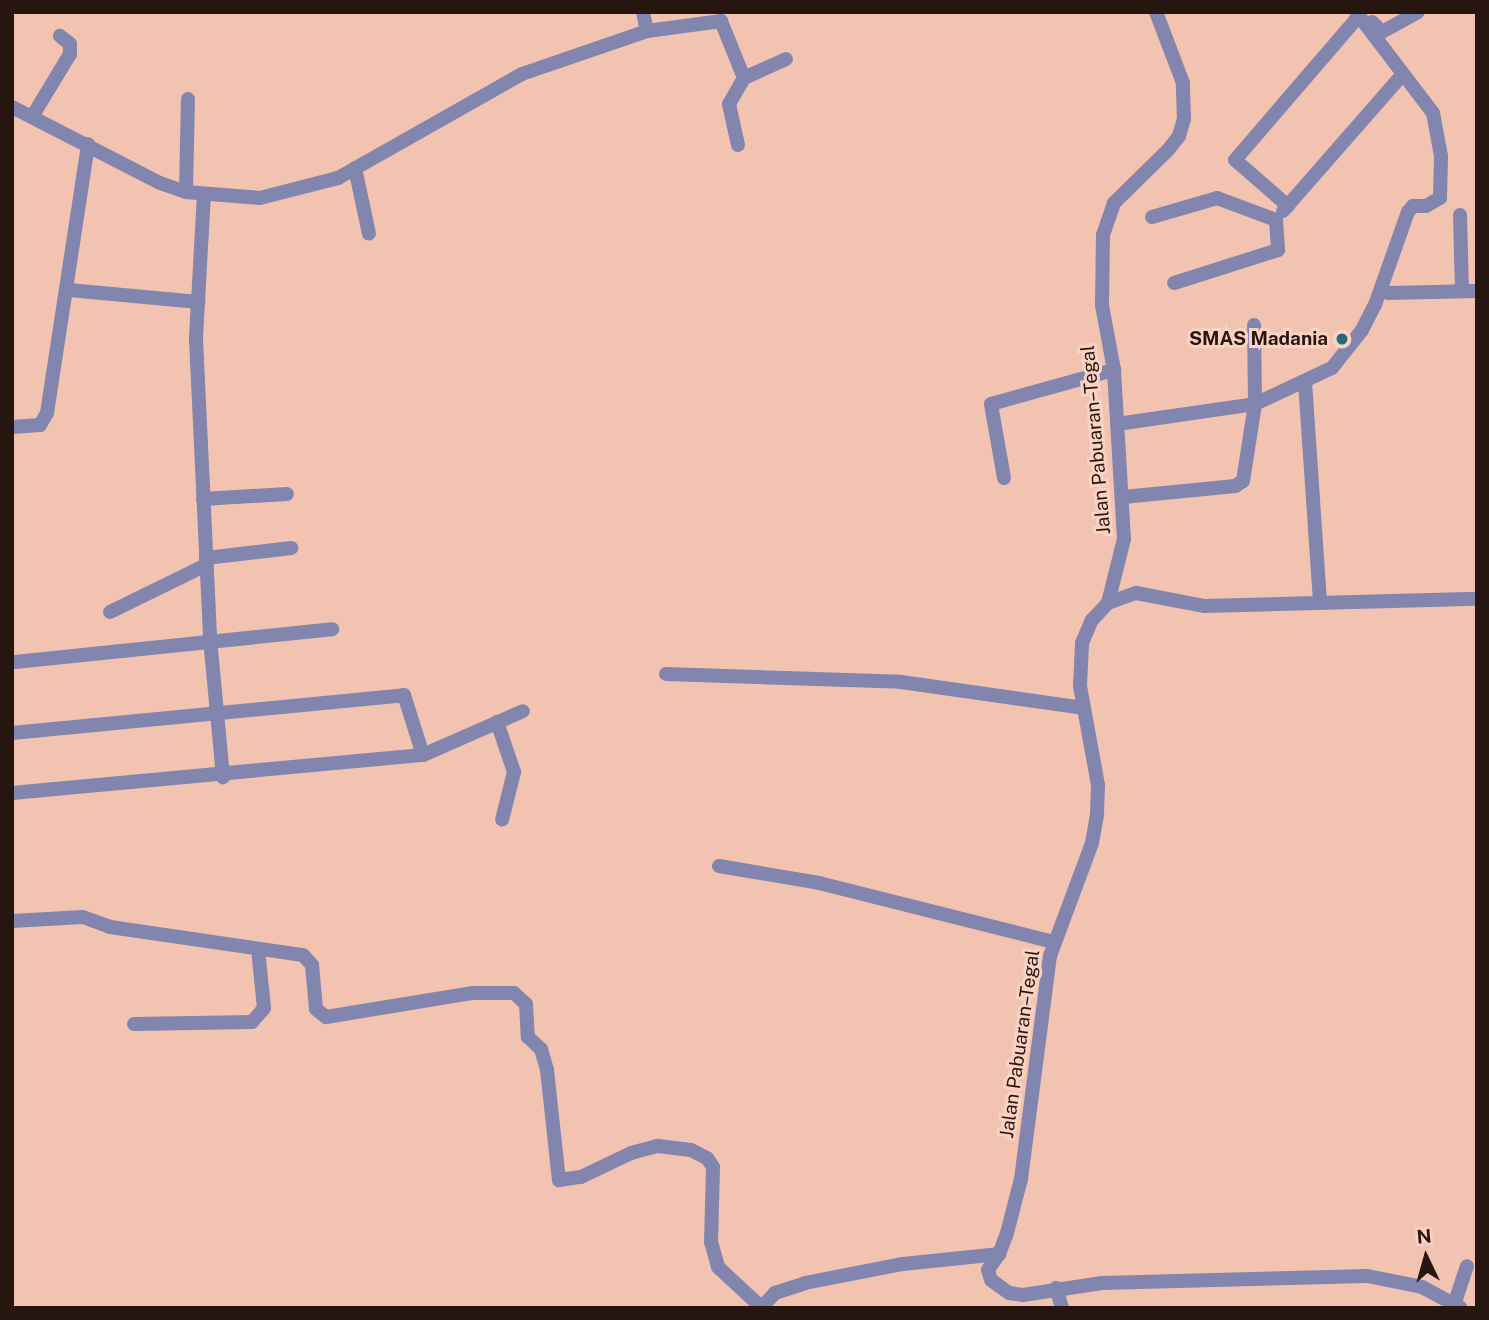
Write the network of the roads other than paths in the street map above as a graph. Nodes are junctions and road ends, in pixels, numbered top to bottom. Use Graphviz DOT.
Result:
graph roads {
  1 [pos="643,12"];
  2 [pos="1156,12"];
  3 [pos="1418,12"];
  4 [pos="1360,13"];
  5 [pos="647,31"];
  6 [pos="60,36"];
  7 [pos="786,59"];
  8 [pos="1403,74"];
  9 [pos="744,78"];
  10 [pos="188,99"];
  11 [pos="12,107"];
  12 [pos="32,117"];
  13 [pos="88,144"];
  14 [pos="738,145"];
  15 [pos="355,168"];
  16 [pos="186,192"];
  17 [pos="204,194"];
  18 [pos="1288,206"];
  19 [pos="1460,215"];
  20 [pos="1152,216"];
  21 [pos="1276,220"];
  22 [pos="369,234"];
  23 [pos="1174,283"];
  24 [pos="69,290"];
  25 [pos="1462,291"];
  26 [pos="1477,291"];
  27 [pos="1388,293"];
  28 [pos="198,302"];
  29 [pos="1254,325"];
  30 [pos="1114,370"];
  31 [pos="1305,382"];
  32 [pos="1255,404"];
  33 [pos="1117,424"];
  34 [pos="12,427"];
  35 [pos="1004,478"];
  36 [pos="287,494"];
  37 [pos="1124,497"];
  38 [pos="203,499"];
  39 [pos="291,548"];
  40 [pos="206,561"];
  41 [pos="1477,599"];
  42 [pos="1320,602"];
  43 [pos="1108,603"];
  44 [pos="110,612"];
  45 [pos="332,628"];
  46 [pos="210,639"];
  47 [pos="15,662"];
  48 [pos="666,674"];
  49 [pos="1083,708"];
  50 [pos="523,711"];
  51 [pos="217,712"];
  52 [pos="497,722"];
  53 [pos="12,733"];
  54 [pos="423,755"];
  55 [pos="223,777"];
  56 [pos="12,793"];
  57 [pos="502,820"];
  58 [pos="719,866"];
  59 [pos="12,921"];
  60 [pos="1054,942"];
  61 [pos="258,949"];
  62 [pos="134,1024"];
  63 [pos="999,1254"];
  64 [pos="1467,1266"];
  65 [pos="1056,1288"];
  66 [pos="1455,1306"];
  67 [pos="761,1308"];
  68 [pos="1062,1308"];
  1 -- 5 [label="street"];
  2 -- 30 [label="street, Jalan Pabuaran–Tegal"];
  3 -- 4 [label="street"];
  4 -- 8 [label="street"];
  4 -- 18 [label="street"];
  5 -- 9 [label="street"];
  5 -- 15 [label="street"];
  6 -- 12 [label="street"];
  7 -- 9 [label="street"];
  8 -- 18 [label="street"];
  8 -- 31 [label="street"];
  9 -- 14 [label="street"];
  10 -- 16 [label="street"];
  11 -- 12 [label="street"];
  12 -- 13 [label="street"];
  13 -- 16 [label="street"];
  13 -- 24 [label="street"];
  15 -- 17 [label="street"];
  15 -- 22 [label="street"];
  16 -- 17 [label="street"];
  17 -- 28 [label="street"];
  18 -- 21 [label="street"];
  19 -- 25 [label="street"];
  20 -- 21 [label="street"];
  21 -- 23 [label="street"];
  24 -- 28 [label="street"];
  24 -- 34 [label="street"];
  25 -- 26 [label="street"];
  25 -- 27 [label="street"];
  28 -- 38 [label="street"];
  29 -- 32 [label="street"];
  30 -- 33 [label="street, Jalan Pabuaran–Tegal"];
  30 -- 35 [label="street"];
  31 -- 32 [label="street"];
  31 -- 42 [label="street"];
  32 -- 33 [label="street"];
  32 -- 37 [label="street"];
  33 -- 37 [label="street, Jalan Pabuaran–Tegal"];
  36 -- 38 [label="street"];
  37 -- 43 [label="street, Jalan Pabuaran–Tegal"];
  38 -- 40 [label="street"];
  39 -- 40 [label="street"];
  40 -- 44 [label="street"];
  40 -- 46 [label="street"];
  41 -- 42 [label="street"];
  42 -- 43 [label="street"];
  43 -- 49 [label="street, Jalan Pabuaran–Tegal"];
  45 -- 46 [label="street"];
  46 -- 47 [label="street"];
  46 -- 51 [label="street"];
  48 -- 49 [label="street"];
  49 -- 60 [label="street, Jalan Pabuaran–Tegal"];
  50 -- 52 [label="street"];
  51 -- 53 [label="street"];
  51 -- 54 [label="street"];
  51 -- 55 [label="street"];
  52 -- 54 [label="street"];
  52 -- 57 [label="street"];
  54 -- 55 [label="street"];
  55 -- 56 [label="street"];
  58 -- 60 [label="street"];
  59 -- 61 [label="street"];
  60 -- 63 [label="street, Jalan Pabuaran–Tegal"];
  61 -- 62 [label="street"];
  61 -- 67 [label="street"];
  63 -- 65 [label="street, Jalan Pabuaran–Tegal"];
  63 -- 67 [label="street"];
  64 -- 66 [label="street"];
  65 -- 66 [label="street"];
  65 -- 68 [label="street"];
}
